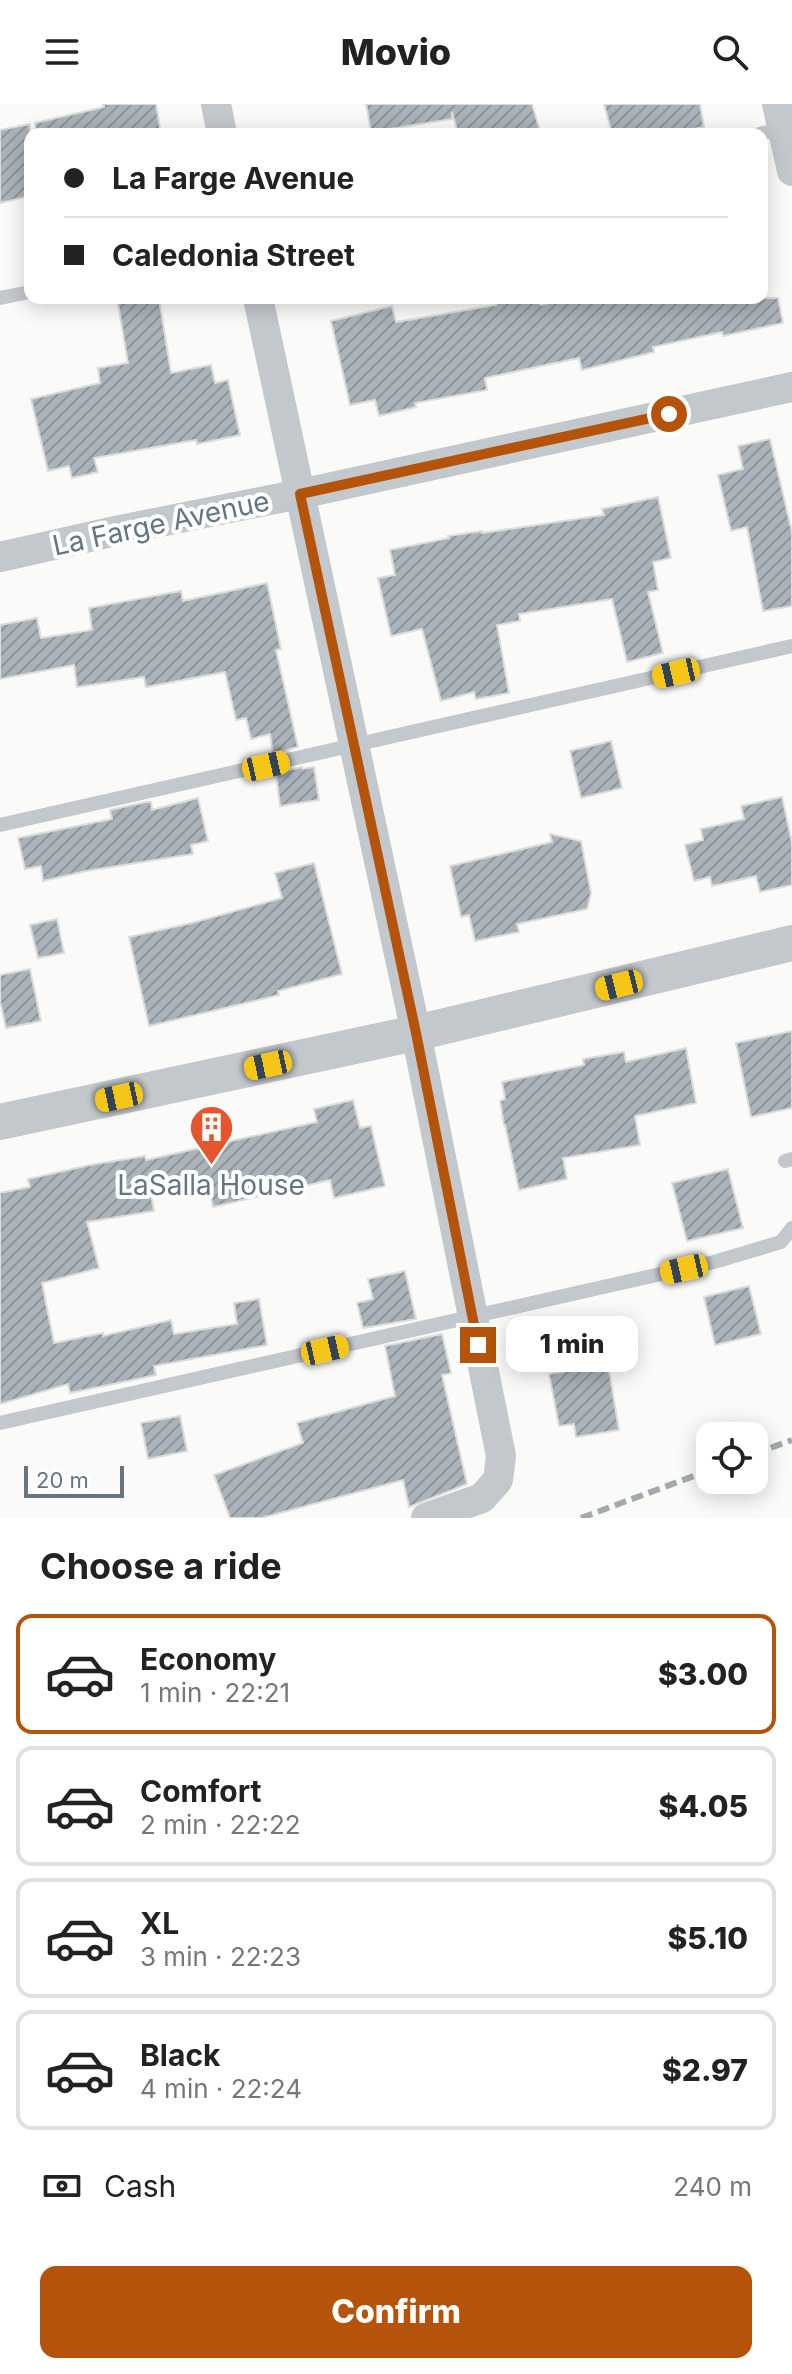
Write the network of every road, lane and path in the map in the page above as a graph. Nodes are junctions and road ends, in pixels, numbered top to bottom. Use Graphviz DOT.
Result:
graph roads {
  1 [pos="216,104"];
  2 [pos="773,122"];
  3 [pos="221,128"];
  4 [pos="792,171"];
  5 [pos="24,293"];
  6 [pos="0,298"];
  7 [pos="259,304"];
  8 [pos="792,387"];
  9 [pos="300,494"];
  10 [pos="0,557"];
  11 [pos="792,646"];
  12 [pos="355,746"];
  13 [pos="0,825"];
  14 [pos="792,943"];
  15 [pos="416,1033"];
  16 [pos="0,1122"];
  17 [pos="792,1228"];
  18 [pos="472,1317"];
  19 [pos="0,1423"];
  20 [pos="426,1518"];
  1 -- 3 [label="street"];
  2 -- 4 [label="street"];
  5 -- 6 [label="lane"];
  7 -- 9 [label="street"];
  8 -- 9 [label="street, La Farge Avenue"];
  9 -- 10 [label="street, La Farge Avenue"];
  9 -- 12 [label="street"];
  11 -- 12 [label="lane"];
  12 -- 13 [label="lane"];
  12 -- 15 [label="street"];
  14 -- 15 [label="street"];
  15 -- 16 [label="street"];
  15 -- 18 [label="street"];
  17 -- 18 [label="lane"];
  18 -- 19 [label="lane"];
  18 -- 20 [label="street"];
}
